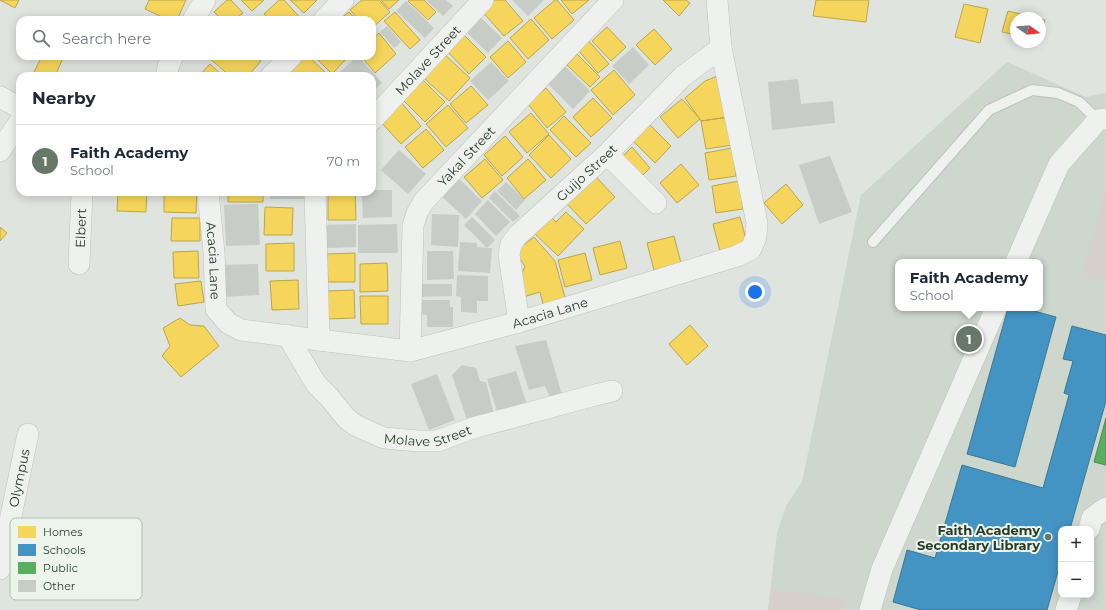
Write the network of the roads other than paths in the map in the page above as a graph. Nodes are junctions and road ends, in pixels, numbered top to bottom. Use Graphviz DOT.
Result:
graph roads {
  1 [pos="205,0"];
  2 [pos="343,0"];
  3 [pos="483,0"];
  4 [pos="613,0"];
  5 [pos="717,0"];
  6 [pos="195,16"];
  7 [pos="328,16"];
  8 [pos="721,48"];
  9 [pos="171,60"];
  10 [pos="288,60"];
  11 [pos="168,72"];
  12 [pos="275,72"];
  13 [pos="0,97"];
  14 [pos="16,106"];
  15 [pos="376,116"];
  16 [pos="1102,119"];
  17 [pos="16,127"];
  18 [pos="0,151"];
  19 [pos="607,154"];
  20 [pos="82,196"];
  21 [pos="208,196"];
  22 [pos="315,196"];
  23 [pos="656,203"];
  24 [pos="873,242"];
  25 [pos="1017,259"];
  26 [pos="79,264"];
  27 [pos="995,311"];
  28 [pos="519,322"];
  29 [pos="287,335"];
  30 [pos="319,340"];
  31 [pos="410,351"];
  32 [pos="612,391"];
  33 [pos="28,434"];
  34 [pos="1106,508"];
  35 [pos="11,518"];
  36 [pos="10,521"];
  37 [pos="1090,526"];
  38 [pos="0,569"];
  39 [pos="1070,598"];
  40 [pos="870,610"];
  41 [pos="1066,610"];
  1 -- 6 [label="street"];
  2 -- 7 [label="street"];
  3 -- 15 [label="street, Molave Street"];
  4 -- 31 [label="street, Yakal Street"];
  5 -- 8 [label="street, Acacia Lane"];
  8 -- 19 [label="street, Guijo Street"];
  8 -- 28 [label="street, Acacia Lane"];
  9 -- 11 [label="street"];
  10 -- 12 [label="street"];
  13 -- 14 [label="street"];
  16 -- 24 [label="lane"];
  16 -- 25 [label="street"];
  17 -- 18 [label="street"];
  19 -- 23 [label="street"];
  19 -- 28 [label="street, Guijo Street"];
  20 -- 26 [label="street, Elbert"];
  21 -- 29 [label="street, Acacia Lane"];
  22 -- 30 [label="street"];
  27 -- 40 [label="street"];
  28 -- 31 [label="street, Acacia Lane"];
  29 -- 30 [label="street, Acacia Lane"];
  29 -- 32 [label="street, Molave Street"];
  30 -- 31 [label="street, Acacia Lane"];
  33 -- 35 [label="street, Olympus"];
  34 -- 37 [label="street"];
  36 -- 38 [label="street, Olympus"];
  39 -- 41 [label="street"];
}
